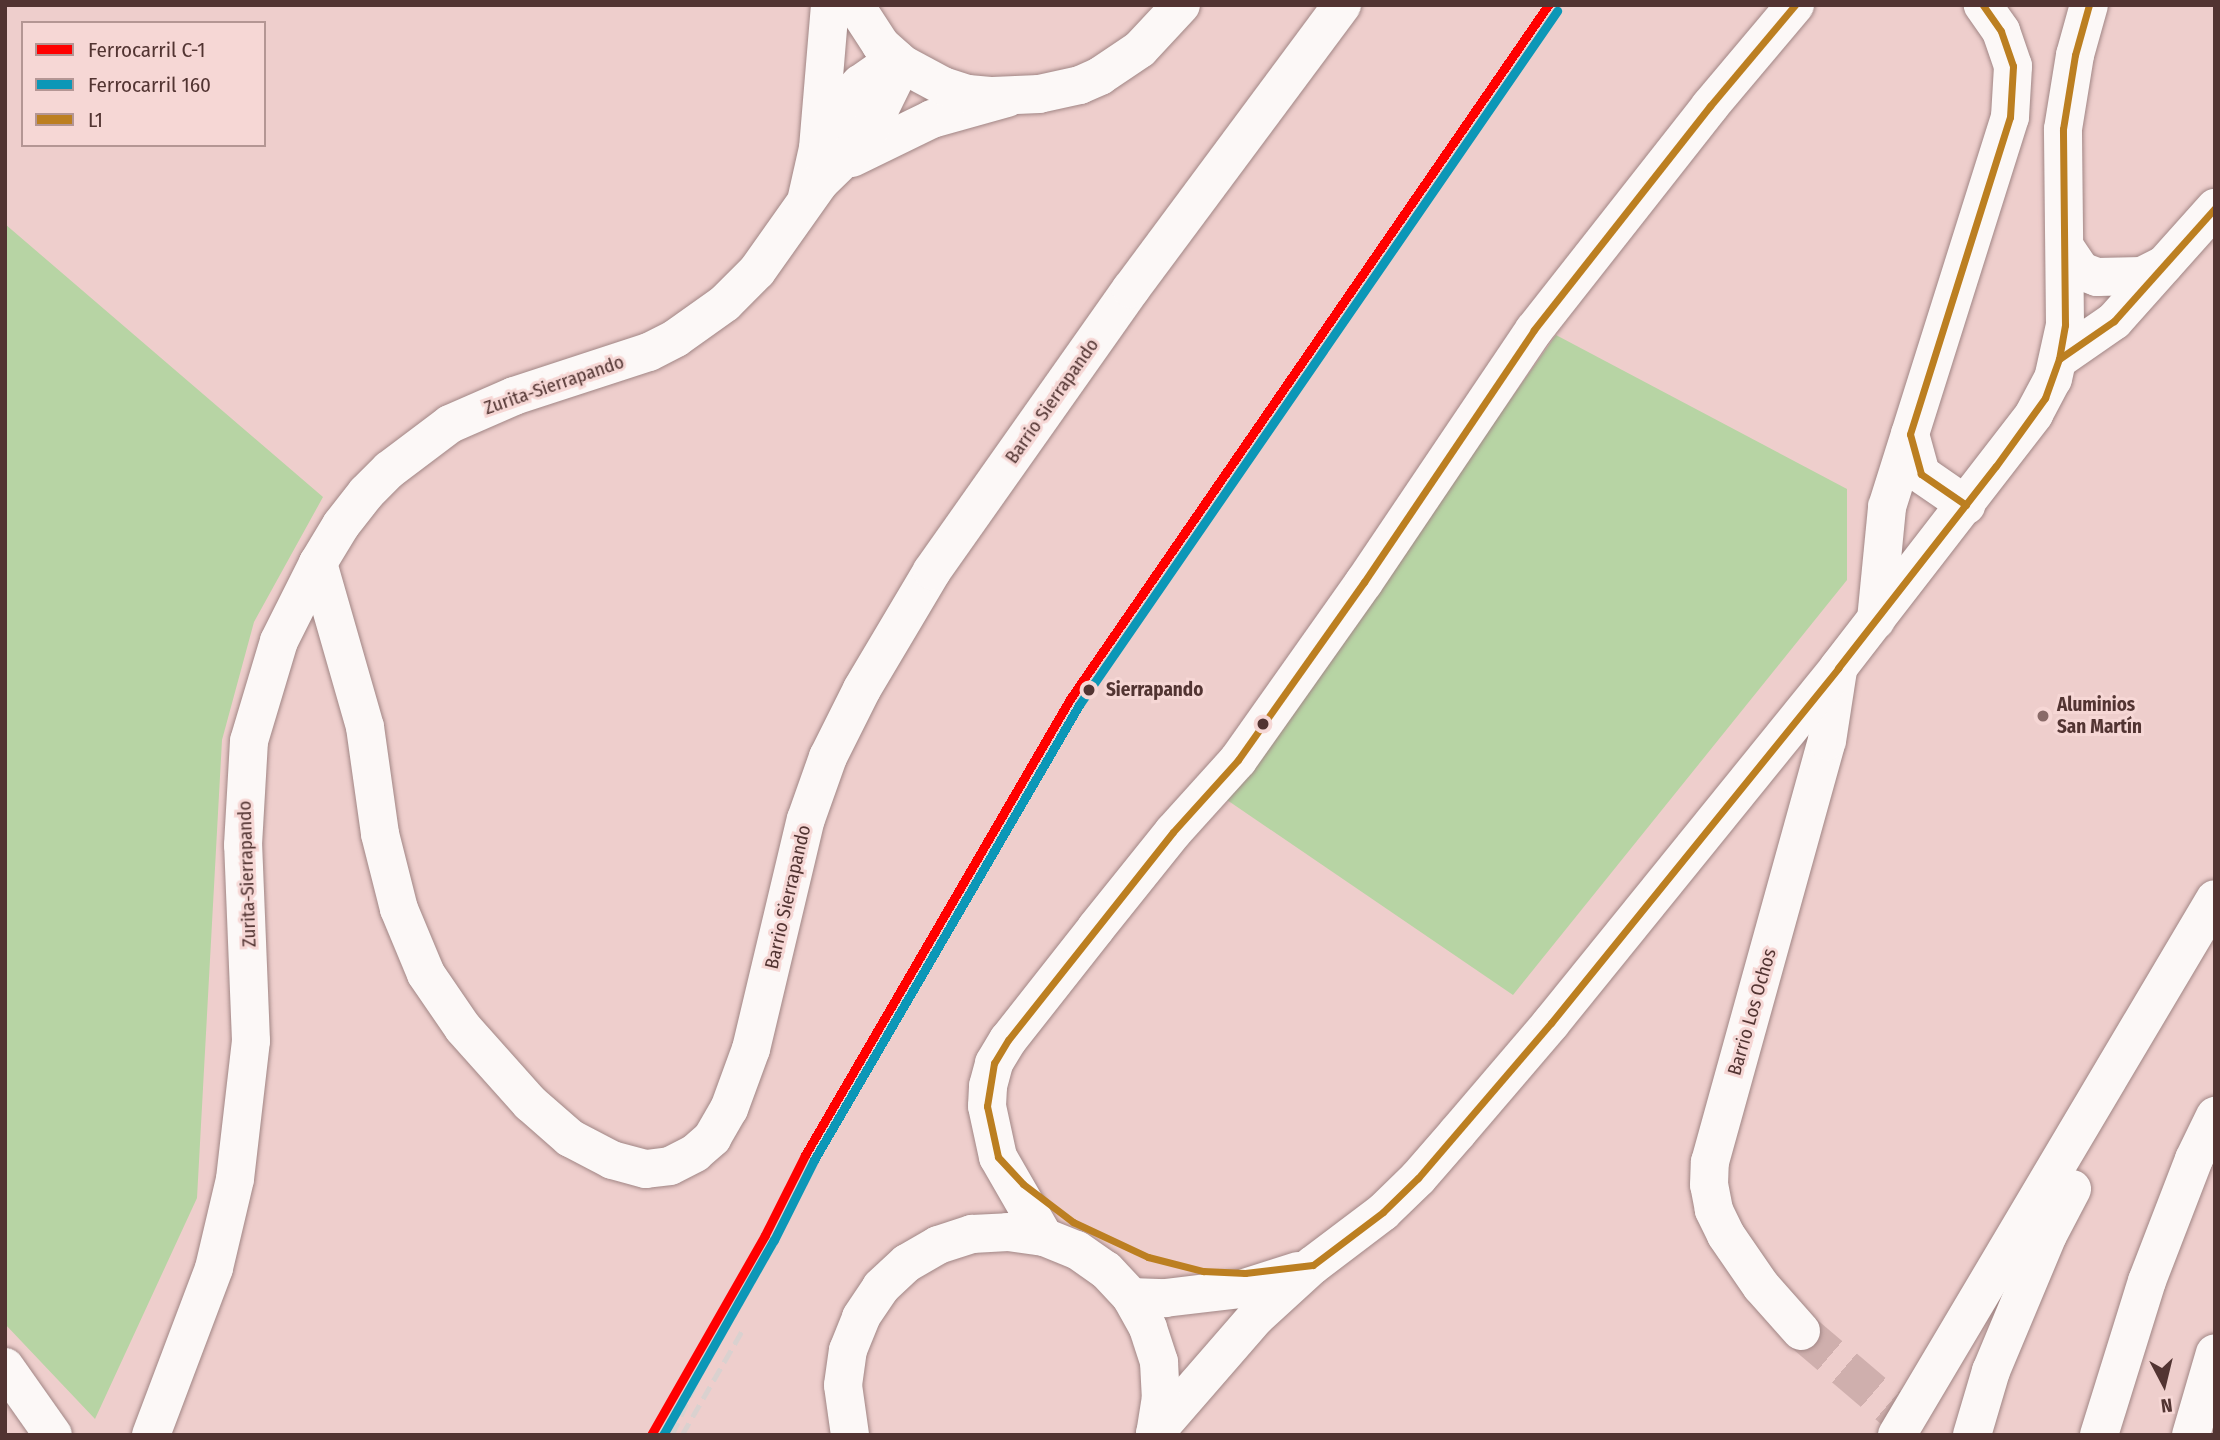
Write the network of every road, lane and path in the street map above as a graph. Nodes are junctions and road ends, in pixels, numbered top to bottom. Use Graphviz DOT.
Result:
graph roads {
  1 [pos="830,5"];
  2 [pos="855,5"];
  3 [pos="1181,5"];
  4 [pos="1342,5"];
  5 [pos="1795,5"];
  6 [pos="1983,5"];
  7 [pos="2089,5"];
  8 [pos="899,61"];
  9 [pos="1020,96"];
  10 [pos="815,176"];
  11 [pos="2215,208"];
  12 [pos="2064,247"];
  13 [pos="2164,265"];
  14 [pos="2059,359"];
  15 [pos="1910,435"];
  16 [pos="1966,505"];
  17 [pos="318,563"];
  18 [pos="1876,621"];
  19 [pos="1838,668"];
  20 [pos="2215,899"];
  21 [pos="2215,921"];
  22 [pos="2215,1116"];
  23 [pos="1044,1237"];
  24 [pos="1313,1265"];
  25 [pos="1130,1297"];
  26 [pos="1801,1331"];
  27 [pos="2215,1353"];
  28 [pos="5,1367"];
  29 [pos="847,1431"];
  30 [pos="1155,1434"];
  31 [pos="53,1435"];
  32 [pos="151,1435"];
  33 [pos="1897,1435"];
  34 [pos="1972,1435"];
  35 [pos="2099,1435"];
  36 [pos="2191,1435"];
  1 -- 10 [label="main road, Zurita-Sierrapando"];
  2 -- 8 [label="main road"];
  3 -- 9 [label="main road"];
  4 -- 17 [label="main road, Barrio Sierrapando"];
  5 -- 23 [label="main road"];
  6 -- 15 [label="main road"];
  7 -- 12 [label="main road"];
  8 -- 9 [label="main road"];
  8 -- 10 [label="main road, Zurita-Sierrapando"];
  9 -- 10 [label="main road, Zurita-Sierrapando"];
  10 -- 17 [label="main road, Zurita-Sierrapando"];
  11 -- 13 [label="main road"];
  12 -- 13 [label="main road"];
  12 -- 14 [label="main road"];
  13 -- 14 [label="main road"];
  14 -- 16 [label="main road"];
  15 -- 16 [label="main road"];
  15 -- 18 [label="main road"];
  16 -- 18 [label="main road"];
  17 -- 32 [label="main road, Zurita-Sierrapando"];
  18 -- 19 [label="main road"];
  19 -- 24 [label="main road"];
  19 -- 26 [label="main road, Barrio Los Ochos"];
  20 -- 33 [label="main road"];
  21 -- 34 [label="main road"];
  22 -- 35 [label="main road"];
  23 -- 25 [label="main road"];
  23 -- 29 [label="main road"];
  24 -- 25 [label="main road"];
  24 -- 30 [label="main road"];
  25 -- 30 [label="main road"];
  27 -- 36 [label="main road"];
  28 -- 31 [label="main road"];
}
